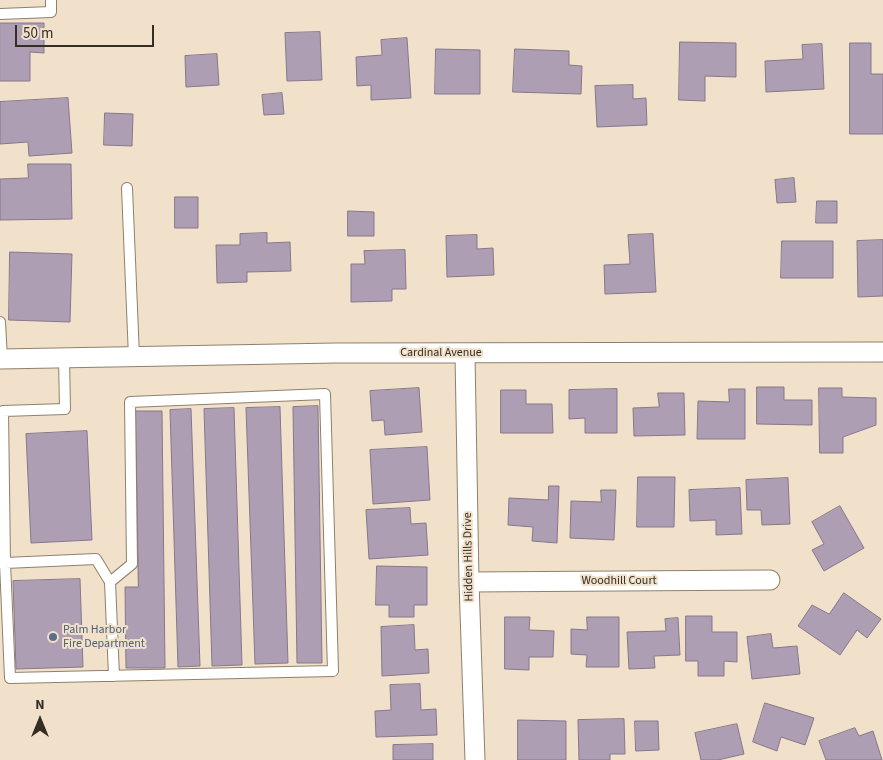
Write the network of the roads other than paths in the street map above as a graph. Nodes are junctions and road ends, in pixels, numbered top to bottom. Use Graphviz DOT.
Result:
graph roads {
  1 [pos="51,0"];
  2 [pos="0,14"];
  3 [pos="127,188"];
  4 [pos="0,322"];
  5 [pos="883,352"];
  6 [pos="466,354"];
  7 [pos="134,357"];
  8 [pos="64,358"];
  9 [pos="1,359"];
  10 [pos="3,563"];
  11 [pos="770,580"];
  12 [pos="110,582"];
  13 [pos="469,582"];
  14 [pos="114,676"];
  15 [pos="475,760"];
  1 -- 2 [label="lane"];
  3 -- 7 [label="lane"];
  4 -- 9 [label="lane"];
  5 -- 6 [label="street, Cardinal Avenue"];
  6 -- 7 [label="street, Cardinal Avenue"];
  6 -- 13 [label="street, Hidden Hills Drive"];
  7 -- 8 [label="street, Cardinal Avenue"];
  8 -- 9 [label="street, Cardinal Avenue"];
  8 -- 10 [label="lane"];
  10 -- 12 [label="lane"];
  10 -- 14 [label="lane"];
  11 -- 13 [label="street, Woodhill Court"];
  12 -- 14 [label="lane"];
  12 -- 14 [label="lane"];
  13 -- 15 [label="street, Hidden Hills Drive"];
}
